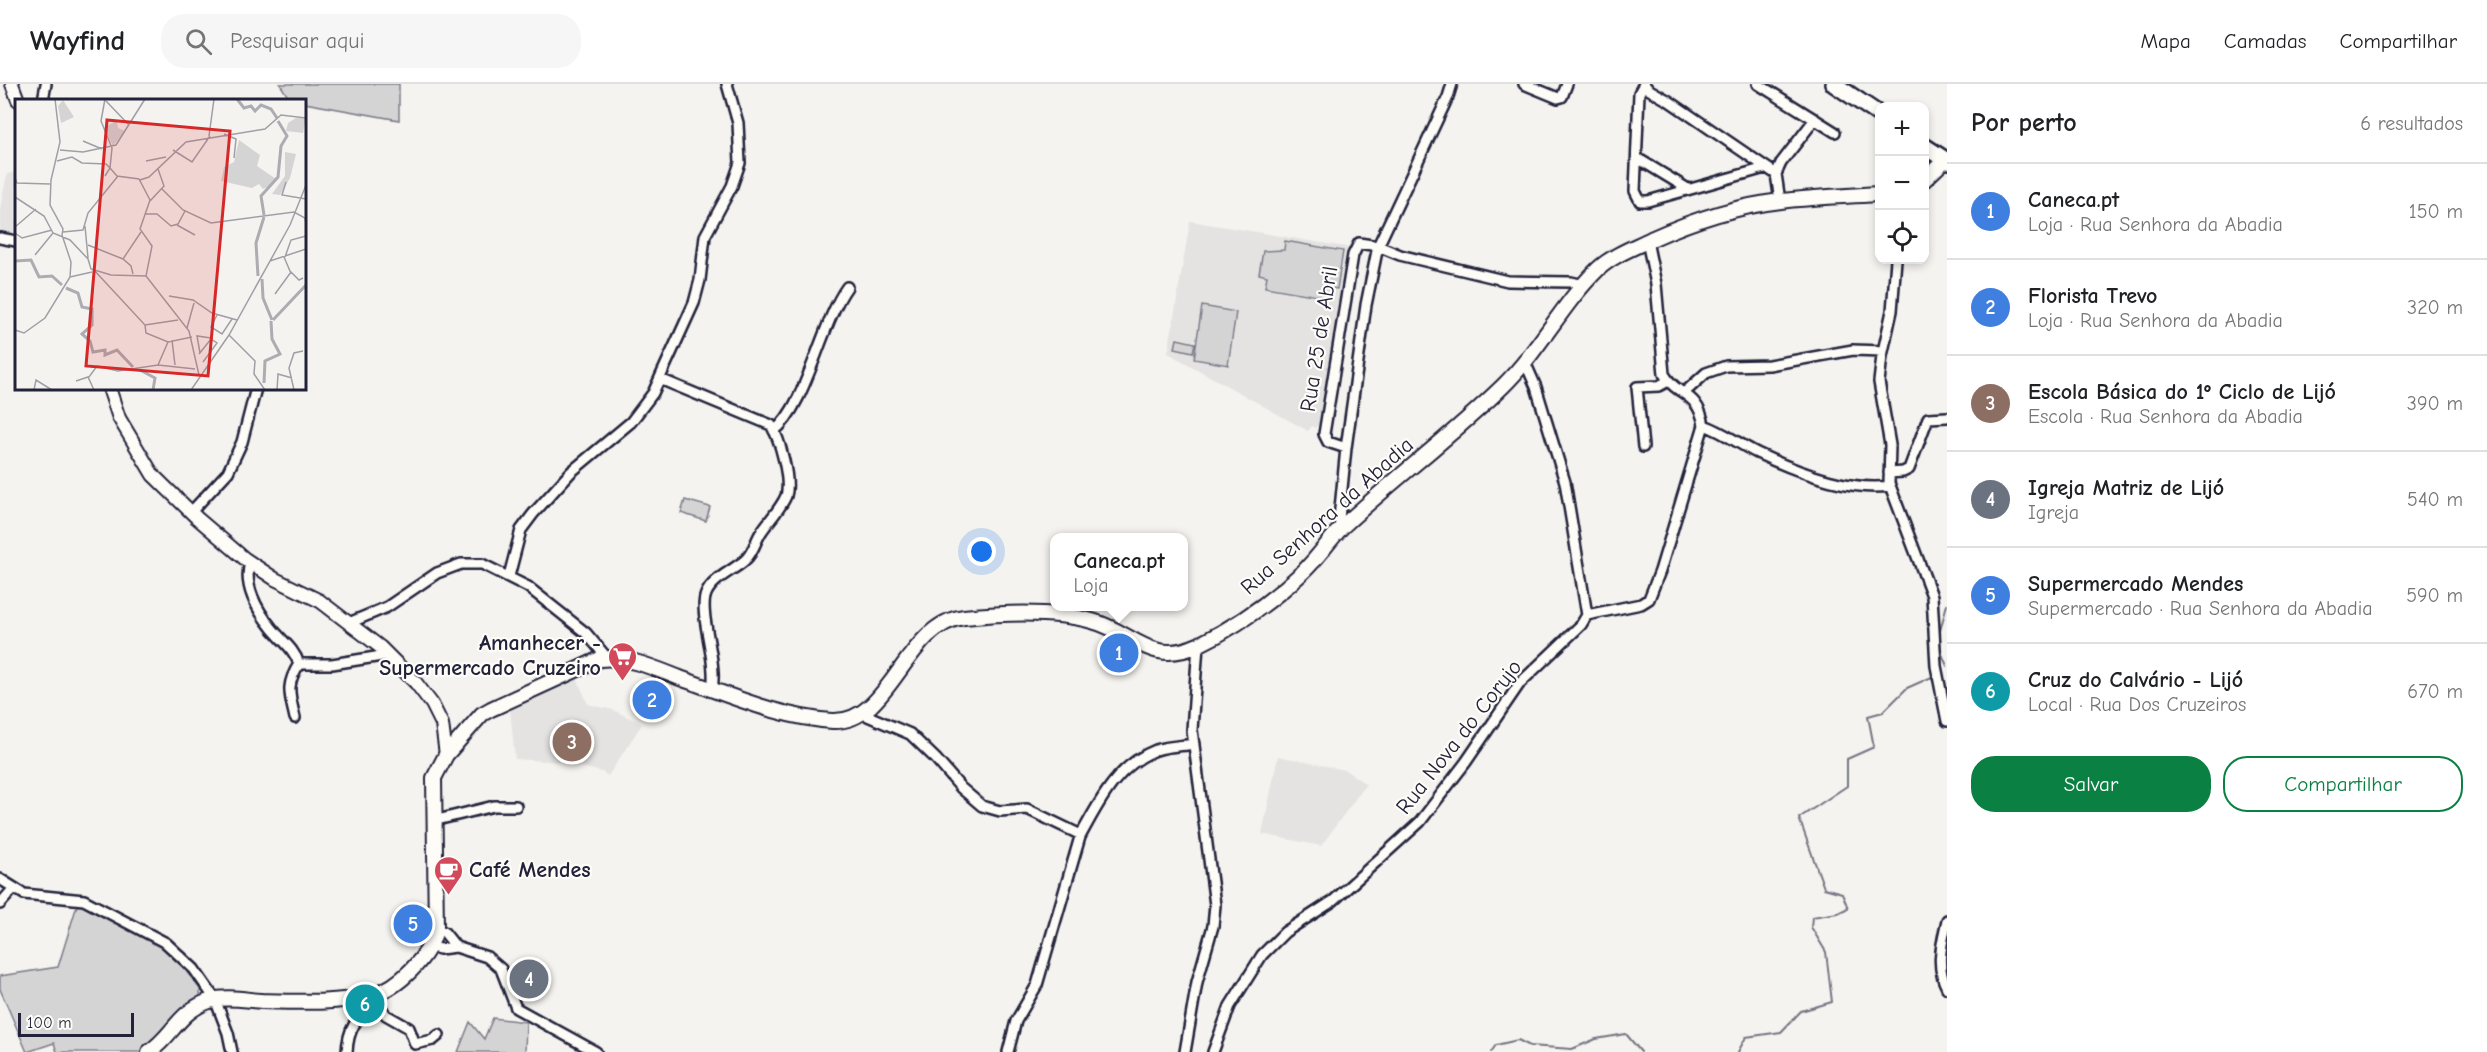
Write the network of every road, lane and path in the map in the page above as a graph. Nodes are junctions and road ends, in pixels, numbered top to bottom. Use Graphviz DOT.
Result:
graph roads {
  1 [pos="12,84"];
  2 [pos="46,84"];
  3 [pos="727,84"];
  4 [pos="1452,84"];
  5 [pos="1524,84"];
  6 [pos="1567,84"];
  7 [pos="1644,84"];
  8 [pos="1758,84"];
  9 [pos="1834,84"];
  10 [pos="18,99"];
  11 [pos="43,99"];
  12 [pos="1875,112"];
  13 [pos="1815,119"];
  14 [pos="1835,132"];
  15 [pos="1929,149"];
  16 [pos="1637,158"];
  17 [pos="1946,160"];
  18 [pos="1765,168"];
  19 [pos="1776,174"];
  20 [pos="1929,175"];
  21 [pos="1688,189"];
  22 [pos="1875,194"];
  23 [pos="1780,201"];
  24 [pos="0,238"];
  25 [pos="15,241"];
  26 [pos="1647,241"];
  27 [pos="1378,246"];
  28 [pos="1896,264"];
  29 [pos="1584,285"];
  30 [pos="847,287"];
  31 [pos="1882,351"];
  32 [pos="1525,362"];
  33 [pos="660,380"];
  34 [pos="1668,381"];
  35 [pos="110,390"];
  36 [pos="255,390"];
  37 [pos="1684,393"];
  38 [pos="1947,417"];
  39 [pos="1704,425"];
  40 [pos="774,430"];
  41 [pos="1643,447"];
  42 [pos="1346,448"];
  43 [pos="1889,472"];
  44 [pos="1890,486"];
  45 [pos="191,512"];
  46 [pos="1341,529"];
  47 [pos="250,563"];
  48 [pos="509,576"];
  49 [pos="1587,615"];
  50 [pos="350,623"];
  51 [pos="1198,645"];
  52 [pos="388,655"];
  53 [pos="608,658"];
  54 [pos="299,664"];
  55 [pos="712,689"];
  56 [pos="861,713"];
  57 [pos="295,718"];
  58 [pos="1947,721"];
  59 [pos="1194,744"];
  60 [pos="446,755"];
  61 [pos="516,806"];
  62 [pos="434,821"];
  63 [pos="1082,835"];
  64 [pos="0,879"];
  65 [pos="14,888"];
  66 [pos="0,903"];
  67 [pos="1947,920"];
  68 [pos="436,929"];
  69 [pos="431,947"];
  70 [pos="456,947"];
  71 [pos="1947,988"];
  72 [pos="373,995"];
  73 [pos="215,999"];
  74 [pos="439,1035"];
  75 [pos="149,1052"];
  76 [pos="232,1052"];
  77 [pos="347,1052"];
  78 [pos="596,1052"];
  79 [pos="1008,1052"];
  80 [pos="1185,1052"];
  81 [pos="1213,1052"];
  1 -- 10 [label="street"];
  2 -- 11 [label="street"];
  3 -- 33 [label="street"];
  4 -- 27 [label="street, Rua 25 de Abril"];
  5 -- 6 [label="street"];
  7 -- 16 [label="street"];
  7 -- 18 [label="street"];
  8 -- 13 [label="street"];
  9 -- 12 [label="main road"];
  13 -- 14 [label="street"];
  13 -- 19 [label="street"];
  15 -- 17 [label="main road"];
  16 -- 21 [label="street"];
  16 -- 21 [label="street"];
  17 -- 20 [label="main road"];
  18 -- 19 [label="street"];
  18 -- 21 [label="street"];
  19 -- 23 [label="street"];
  22 -- 23 [label="main road, Rua Senhora da Abadia"];
  23 -- 26 [label="main road, Rua Senhora da Abadia"];
  24 -- 25 [label="street"];
  26 -- 29 [label="main road, Rua Senhora da Abadia"];
  26 -- 34 [label="street"];
  27 -- 29 [label="street"];
  27 -- 42 [label="street, Rua 25 de Abril"];
  27 -- 42 [label="street, Rua 25 de Abril"];
  28 -- 31 [label="street"];
  29 -- 32 [label="main road, Rua Senhora da Abadia"];
  30 -- 40 [label="street"];
  31 -- 37 [label="street"];
  31 -- 43 [label="street"];
  32 -- 46 [label="main road, Rua Senhora da Abadia"];
  32 -- 49 [label="street"];
  33 -- 40 [label="street"];
  33 -- 48 [label="street"];
  34 -- 37 [label="street"];
  34 -- 41 [label="street"];
  35 -- 45 [label="street"];
  36 -- 45 [label="street"];
  37 -- 39 [label="street"];
  38 -- 43 [label="street"];
  39 -- 44 [label="street"];
  39 -- 49 [label="street"];
  40 -- 55 [label="street"];
  42 -- 46 [label="street, Rua 25 de Abril"];
  43 -- 44 [label="street"];
  44 -- 58 [label="street"];
  45 -- 47 [label="street"];
  46 -- 51 [label="main road, Rua Senhora da Abadia"];
  47 -- 50 [label="street"];
  47 -- 54 [label="street"];
  48 -- 50 [label="street"];
  48 -- 53 [label="street"];
  49 -- 81 [label="street, Rua Nova do Corujo"];
  50 -- 52 [label="street"];
  51 -- 56 [label="main road, Rua Senhora da Abadia"];
  51 -- 59 [label="street"];
  52 -- 54 [label="street"];
  52 -- 60 [label="street"];
  53 -- 55 [label="main road"];
  53 -- 60 [label="main road"];
  54 -- 57 [label="street"];
  55 -- 56 [label="main road"];
  56 -- 63 [label="street"];
  59 -- 63 [label="street"];
  59 -- 80 [label="street"];
  60 -- 62 [label="main road"];
  61 -- 62 [label="street"];
  62 -- 68 [label="main road"];
  63 -- 79 [label="street"];
  64 -- 65 [label="street"];
  65 -- 66 [label="street"];
  65 -- 73 [label="street"];
  67 -- 71 [label="street"];
  68 -- 69 [label="main road"];
  68 -- 70 [label="street"];
  69 -- 70 [label="street"];
  69 -- 72 [label="main road"];
  70 -- 78 [label="street"];
  72 -- 73 [label="main road"];
  72 -- 74 [label="street"];
  72 -- 77 [label="street"];
  73 -- 75 [label="main road"];
  73 -- 76 [label="street"];
}
